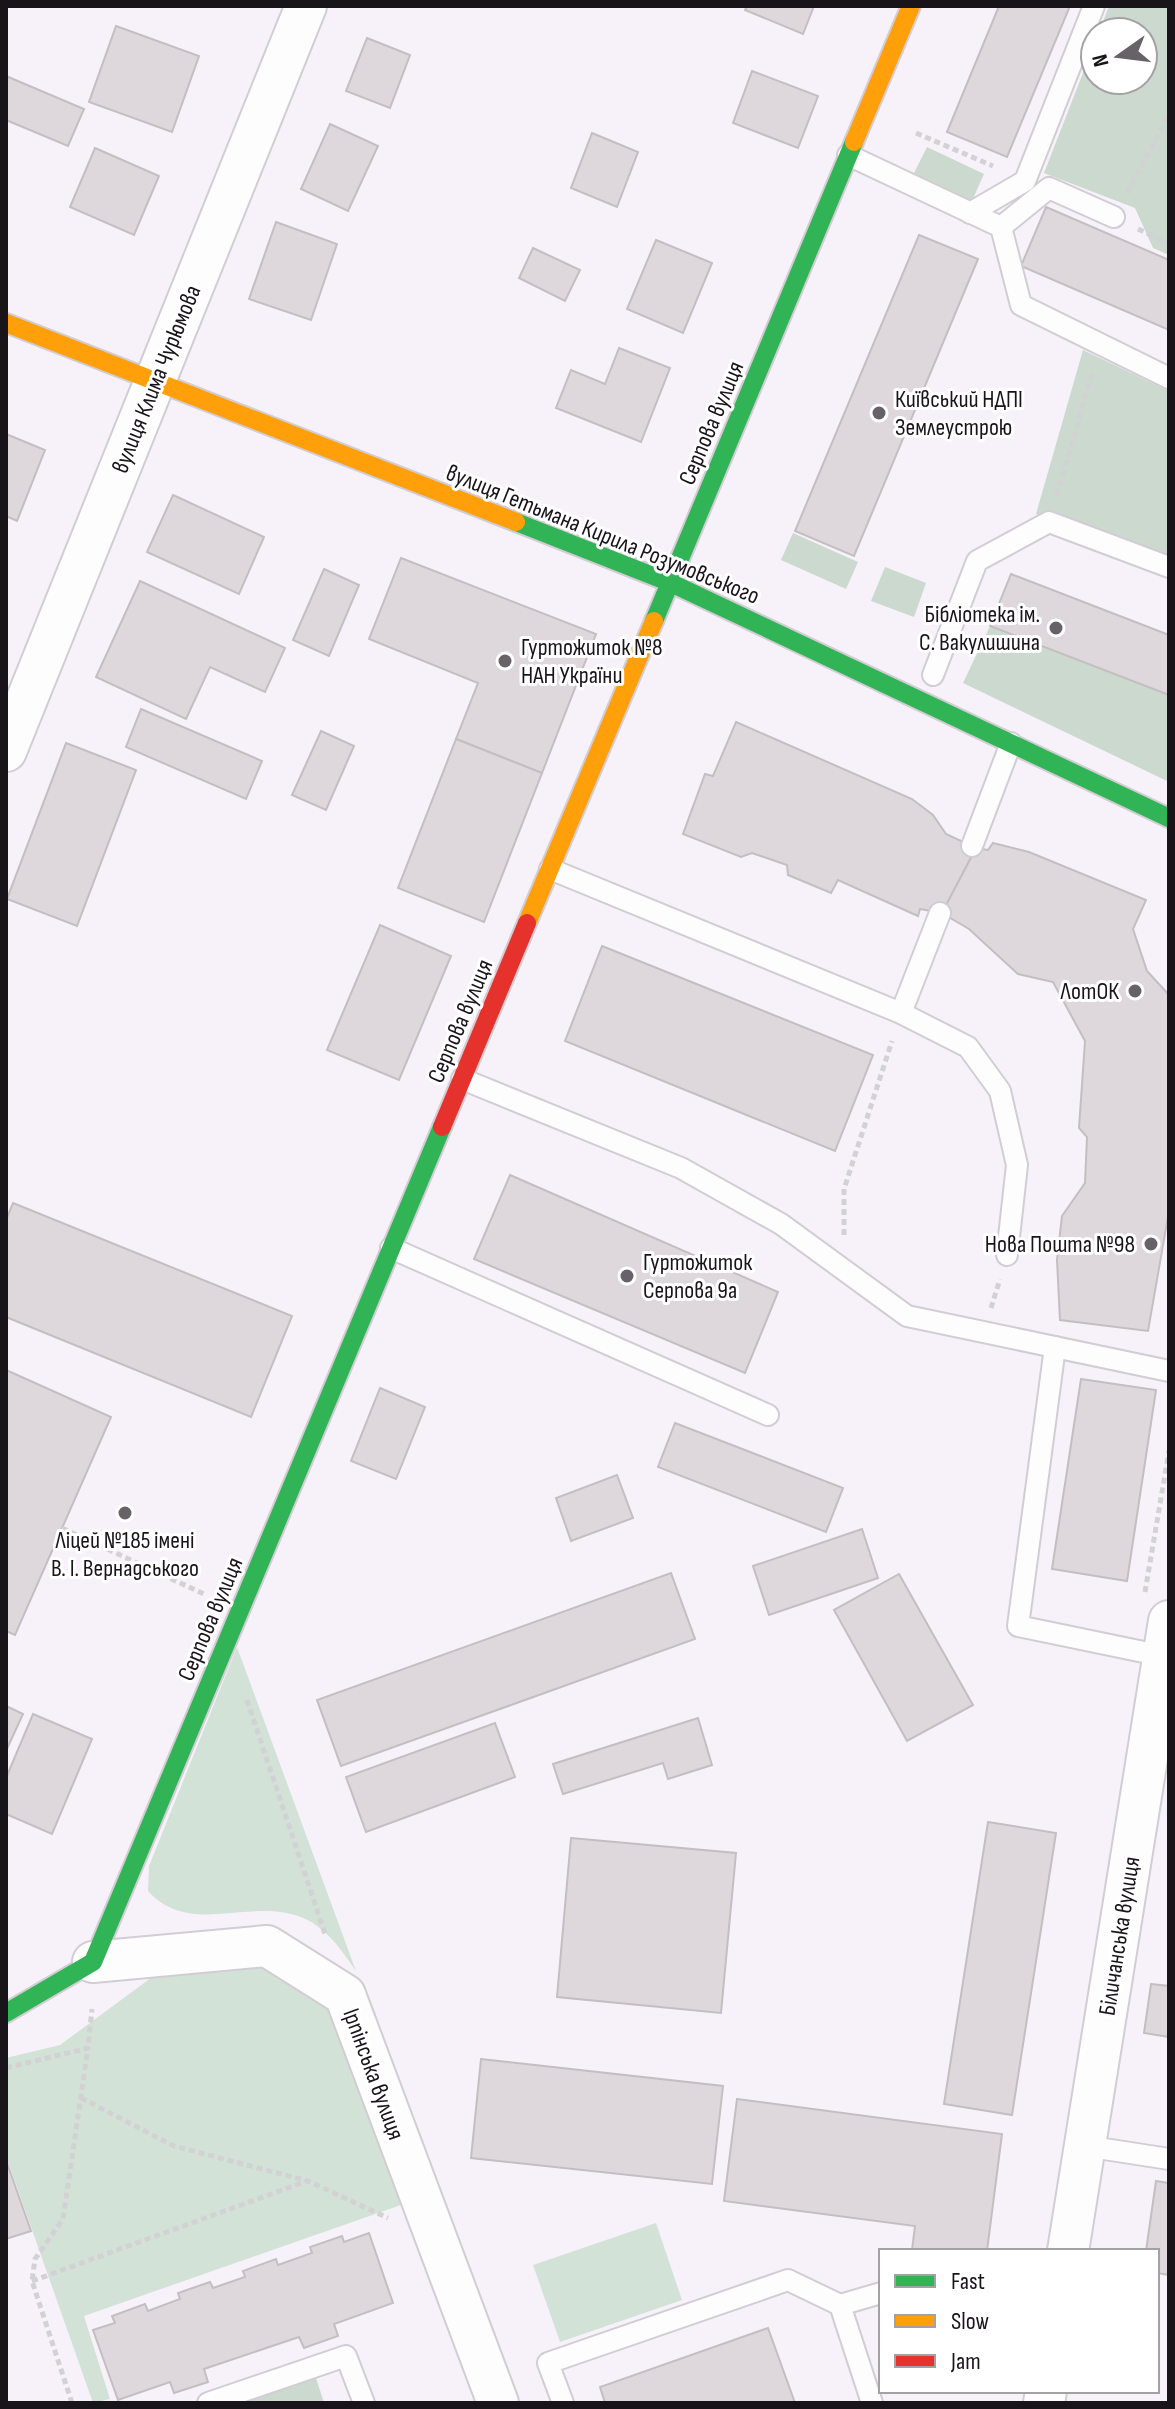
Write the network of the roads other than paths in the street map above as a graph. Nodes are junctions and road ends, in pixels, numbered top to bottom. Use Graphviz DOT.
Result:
graph roads {
  1 [pos="306,6"];
  2 [pos="911,6"];
  3 [pos="1094,6"];
  4 [pos="848,155"];
  5 [pos="970,213"];
  6 [pos="1114,217"];
  7 [pos="1001,227"];
  8 [pos="6,323"];
  9 [pos="1169,378"];
  10 [pos="154,382"];
  11 [pos="1169,567"];
  12 [pos="671,583"];
  13 [pos="933,675"];
  14 [pos="1011,743"];
  15 [pos="6,751"];
  16 [pos="1169,818"];
  17 [pos="972,846"];
  18 [pos="550,869"];
  19 [pos="940,913"];
  20 [pos="901,1013"];
  21 [pos="462,1079"];
  22 [pos="391,1248"];
  23 [pos="1007,1255"];
  24 [pos="1055,1347"];
  25 [pos="1169,1371"];
  26 [pos="768,1415"];
  27 [pos="1156,1643"];
  28 [pos="1163,1701"];
  29 [pos="93,1962"];
  30 [pos="6,2013"];
  31 [pos="1085,2146"];
  32 [pos="1169,2159"];
  33 [pos="1068,2249"];
  34 [pos="879,2294"];
  35 [pos="840,2305"];
  36 [pos="208,2403"];
  37 [pos="364,2403"];
  38 [pos="498,2403"];
  39 [pos="563,2403"];
  40 [pos="872,2403"];
  1 -- 10 [label="street, вулиця Клима Чурюмова"];
  2 -- 4 [label="street, Серпова вулиця"];
  3 -- 5 [label="lane"];
  4 -- 5 [label="lane"];
  4 -- 12 [label="street, Серпова вулиця"];
  5 -- 7 [label="lane"];
  6 -- 7 [label="lane"];
  7 -- 9 [label="lane"];
  8 -- 10 [label="street, вулиця Гетьмана Кирила Розумовського"];
  10 -- 12 [label="street, вулиця Гетьмана Кирила Розумовського"];
  10 -- 15 [label="street, вулиця Клима Чурюмова"];
  11 -- 13 [label="lane"];
  12 -- 14 [label="street, вулиця Гетьмана Кирила Розумовського"];
  12 -- 18 [label="street, Серпова вулиця"];
  14 -- 16 [label="street, вулиця Гетьмана Кирила Розумовського"];
  14 -- 17 [label="lane"];
  18 -- 20 [label="lane"];
  18 -- 21 [label="street, Серпова вулиця"];
  19 -- 20 [label="lane"];
  20 -- 23 [label="lane"];
  21 -- 22 [label="street, Серпова вулиця"];
  21 -- 24 [label="lane"];
  22 -- 26 [label="lane"];
  22 -- 29 [label="street, Серпова вулиця"];
  24 -- 25 [label="lane"];
  24 -- 27 [label="lane"];
  27 -- 28 [label="street, Біличанська вулиця"];
  28 -- 31 [label="street, Біличанська вулиця"];
  29 -- 30 [label="street"];
  29 -- 38 [label="street, Ірпінська вулиця"];
  31 -- 32 [label="lane"];
  31 -- 33 [label="street, Біличанська вулиця"];
  34 -- 35 [label="lane"];
  35 -- 39 [label="lane"];
  35 -- 40 [label="lane"];
  36 -- 37 [label="lane"];
}
